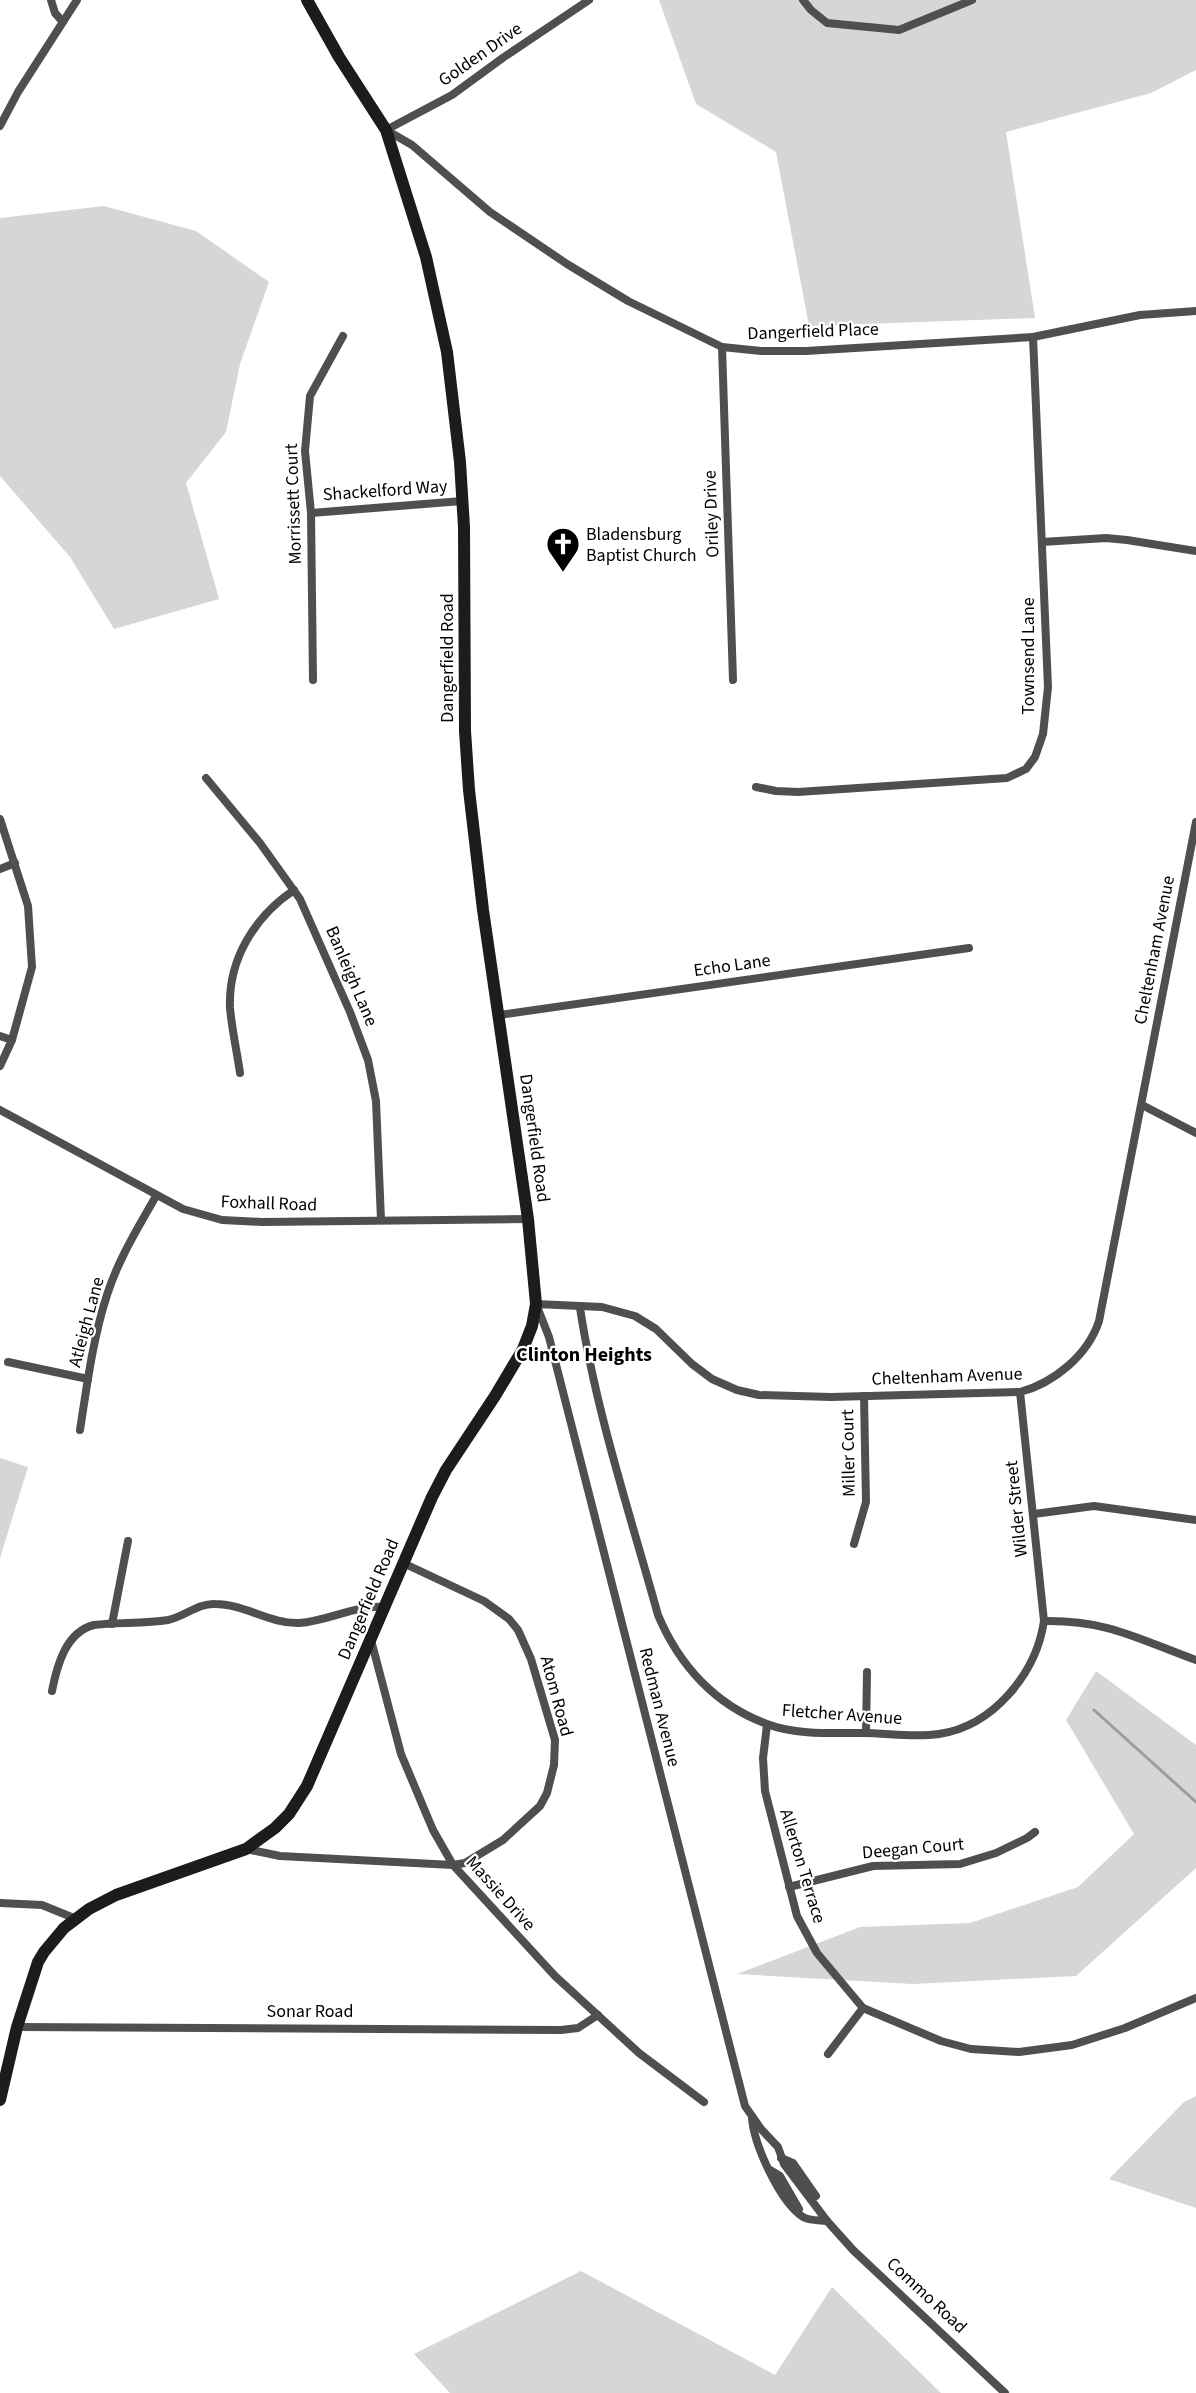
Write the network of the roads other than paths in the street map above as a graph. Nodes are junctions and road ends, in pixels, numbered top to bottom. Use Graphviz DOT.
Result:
graph roads {
  1 [pos="51,0"];
  2 [pos="77,0"];
  3 [pos="307,0"];
  4 [pos="589,0"];
  5 [pos="803,0"];
  6 [pos="972,0"];
  7 [pos="955,3"];
  8 [pos="63,22"];
  9 [pos="0,126"];
  10 [pos="386,130"];
  11 [pos="1196,310"];
  12 [pos="343,336"];
  13 [pos="1033,337"];
  14 [pos="722,347"];
  15 [pos="462,501"];
  16 [pos="311,513"];
  17 [pos="1042,542"];
  18 [pos="1196,551"];
  19 [pos="313,680"];
  20 [pos="733,680"];
  21 [pos="206,778"];
  22 [pos="756,788"];
  23 [pos="0,819"];
  24 [pos="1196,822"];
  25 [pos="15,863"];
  26 [pos="0,869"];
  27 [pos="294,890"];
  28 [pos="969,948"];
  29 [pos="499,1015"];
  30 [pos="0,1036"];
  31 [pos="12,1040"];
  32 [pos="0,1066"];
  33 [pos="240,1073"];
  34 [pos="1142,1105"];
  35 [pos="0,1110"];
  36 [pos="1196,1132"];
  37 [pos="156,1196"];
  38 [pos="528,1219"];
  39 [pos="381,1220"];
  40 [pos="536,1304"];
  41 [pos="580,1308"];
  42 [pos="8,1362"];
  43 [pos="88,1379"];
  44 [pos="1020,1392"];
  45 [pos="864,1396"];
  46 [pos="80,1430"];
  47 [pos="1034,1514"];
  48 [pos="1196,1520"];
  49 [pos="128,1540"];
  50 [pos="854,1544"];
  51 [pos="403,1563"];
  52 [pos="384,1608"];
  53 [pos="1044,1621"];
  54 [pos="112,1624"];
  55 [pos="371,1640"];
  56 [pos="1196,1660"];
  57 [pos="867,1672"];
  58 [pos="52,1691"];
  59 [pos="767,1725"];
  60 [pos="866,1733"];
  61 [pos="1035,1832"];
  62 [pos="246,1849"];
  63 [pos="453,1865"];
  64 [pos="789,1887"];
  65 [pos="0,1903"];
  66 [pos="75,1918"];
  67 [pos="1196,1998"];
  68 [pos="863,2008"];
  69 [pos="598,2015"];
  70 [pos="17,2027"];
  71 [pos="828,2054"];
  72 [pos="0,2100"];
  73 [pos="704,2102"];
  74 [pos="752,2118"];
  75 [pos="826,2221"];
  76 [pos="1005,2393"];
  1 -- 8 [label="street"];
  2 -- 8 [label="street"];
  3 -- 10 [label="street, Dangerfield Road"];
  4 -- 10 [label="street, Golden Drive"];
  5 -- 7 [label="street"];
  6 -- 7 [label="street"];
  8 -- 9 [label="street"];
  10 -- 14 [label="street, Dangerfield Place"];
  10 -- 15 [label="street, Dangerfield Road"];
  11 -- 13 [label="street, Dangerfield Place"];
  12 -- 16 [label="street, Morrissett Court"];
  13 -- 14 [label="street, Dangerfield Place"];
  13 -- 17 [label="street, Townsend Lane"];
  14 -- 20 [label="street, Oriley Drive"];
  15 -- 16 [label="street, Shackelford Way"];
  15 -- 29 [label="street, Dangerfield Road"];
  16 -- 19 [label="street, Morrissett Court"];
  17 -- 18 [label="street"];
  17 -- 22 [label="street, Townsend Lane"];
  21 -- 27 [label="street, Banleigh Lane"];
  23 -- 25 [label="street"];
  24 -- 34 [label="street, Cheltenham Avenue"];
  25 -- 26 [label="street"];
  25 -- 31 [label="street"];
  27 -- 33 [label="street"];
  27 -- 39 [label="street, Banleigh Lane"];
  28 -- 29 [label="street, Echo Lane"];
  29 -- 38 [label="street, Dangerfield Road"];
  30 -- 31 [label="street"];
  31 -- 32 [label="street"];
  34 -- 36 [label="street"];
  34 -- 44 [label="street, Cheltenham Avenue"];
  35 -- 37 [label="street, Foxhall Road"];
  37 -- 39 [label="street, Foxhall Road"];
  37 -- 43 [label="street, Atleigh Lane"];
  38 -- 39 [label="street, Foxhall Road"];
  38 -- 40 [label="street, Dangerfield Road"];
  40 -- 41 [label="street, Cheltenham Avenue"];
  40 -- 51 [label="street, Dangerfield Road"];
  40 -- 74 [label="street, Redman Avenue"];
  41 -- 45 [label="street, Cheltenham Avenue"];
  41 -- 59 [label="street, Fletcher Avenue"];
  42 -- 43 [label="street"];
  43 -- 46 [label="street, Atleigh Lane"];
  44 -- 45 [label="street, Cheltenham Avenue"];
  44 -- 47 [label="street, Wilder Street"];
  45 -- 50 [label="street, Miller Court"];
  47 -- 48 [label="street"];
  47 -- 53 [label="street, Wilder Street"];
  49 -- 54 [label="street"];
  51 -- 52 [label="street, Dangerfield Road"];
  51 -- 63 [label="street, Atom Road"];
  52 -- 54 [label="street"];
  52 -- 55 [label="street, Dangerfield Road"];
  53 -- 56 [label="street"];
  53 -- 60 [label="street, Fletcher Avenue"];
  54 -- 58 [label="street"];
  55 -- 62 [label="street, Dangerfield Road"];
  55 -- 63 [label="street, Massie Drive"];
  57 -- 60 [label="street"];
  59 -- 60 [label="street, Fletcher Avenue"];
  59 -- 64 [label="street, Allerton Terrace"];
  61 -- 64 [label="street, Deegan Court"];
  62 -- 63 [label="street, Atom Road"];
  62 -- 66 [label="street, Dangerfield Road"];
  63 -- 69 [label="street, Massie Drive"];
  64 -- 68 [label="street, Allerton Terrace"];
  65 -- 66 [label="street"];
  66 -- 70 [label="street, Dangerfield Road"];
  67 -- 68 [label="street, Allerton Terrace"];
  68 -- 71 [label="street"];
  69 -- 70 [label="street, Sonar Road"];
  69 -- 73 [label="street, Massie Drive"];
  70 -- 72 [label="street, Dangerfield Road"];
  74 -- 75 [label="street, Commo Road"];
  74 -- 75 [label="street"];
  75 -- 76 [label="street, Commo Road"];
}
